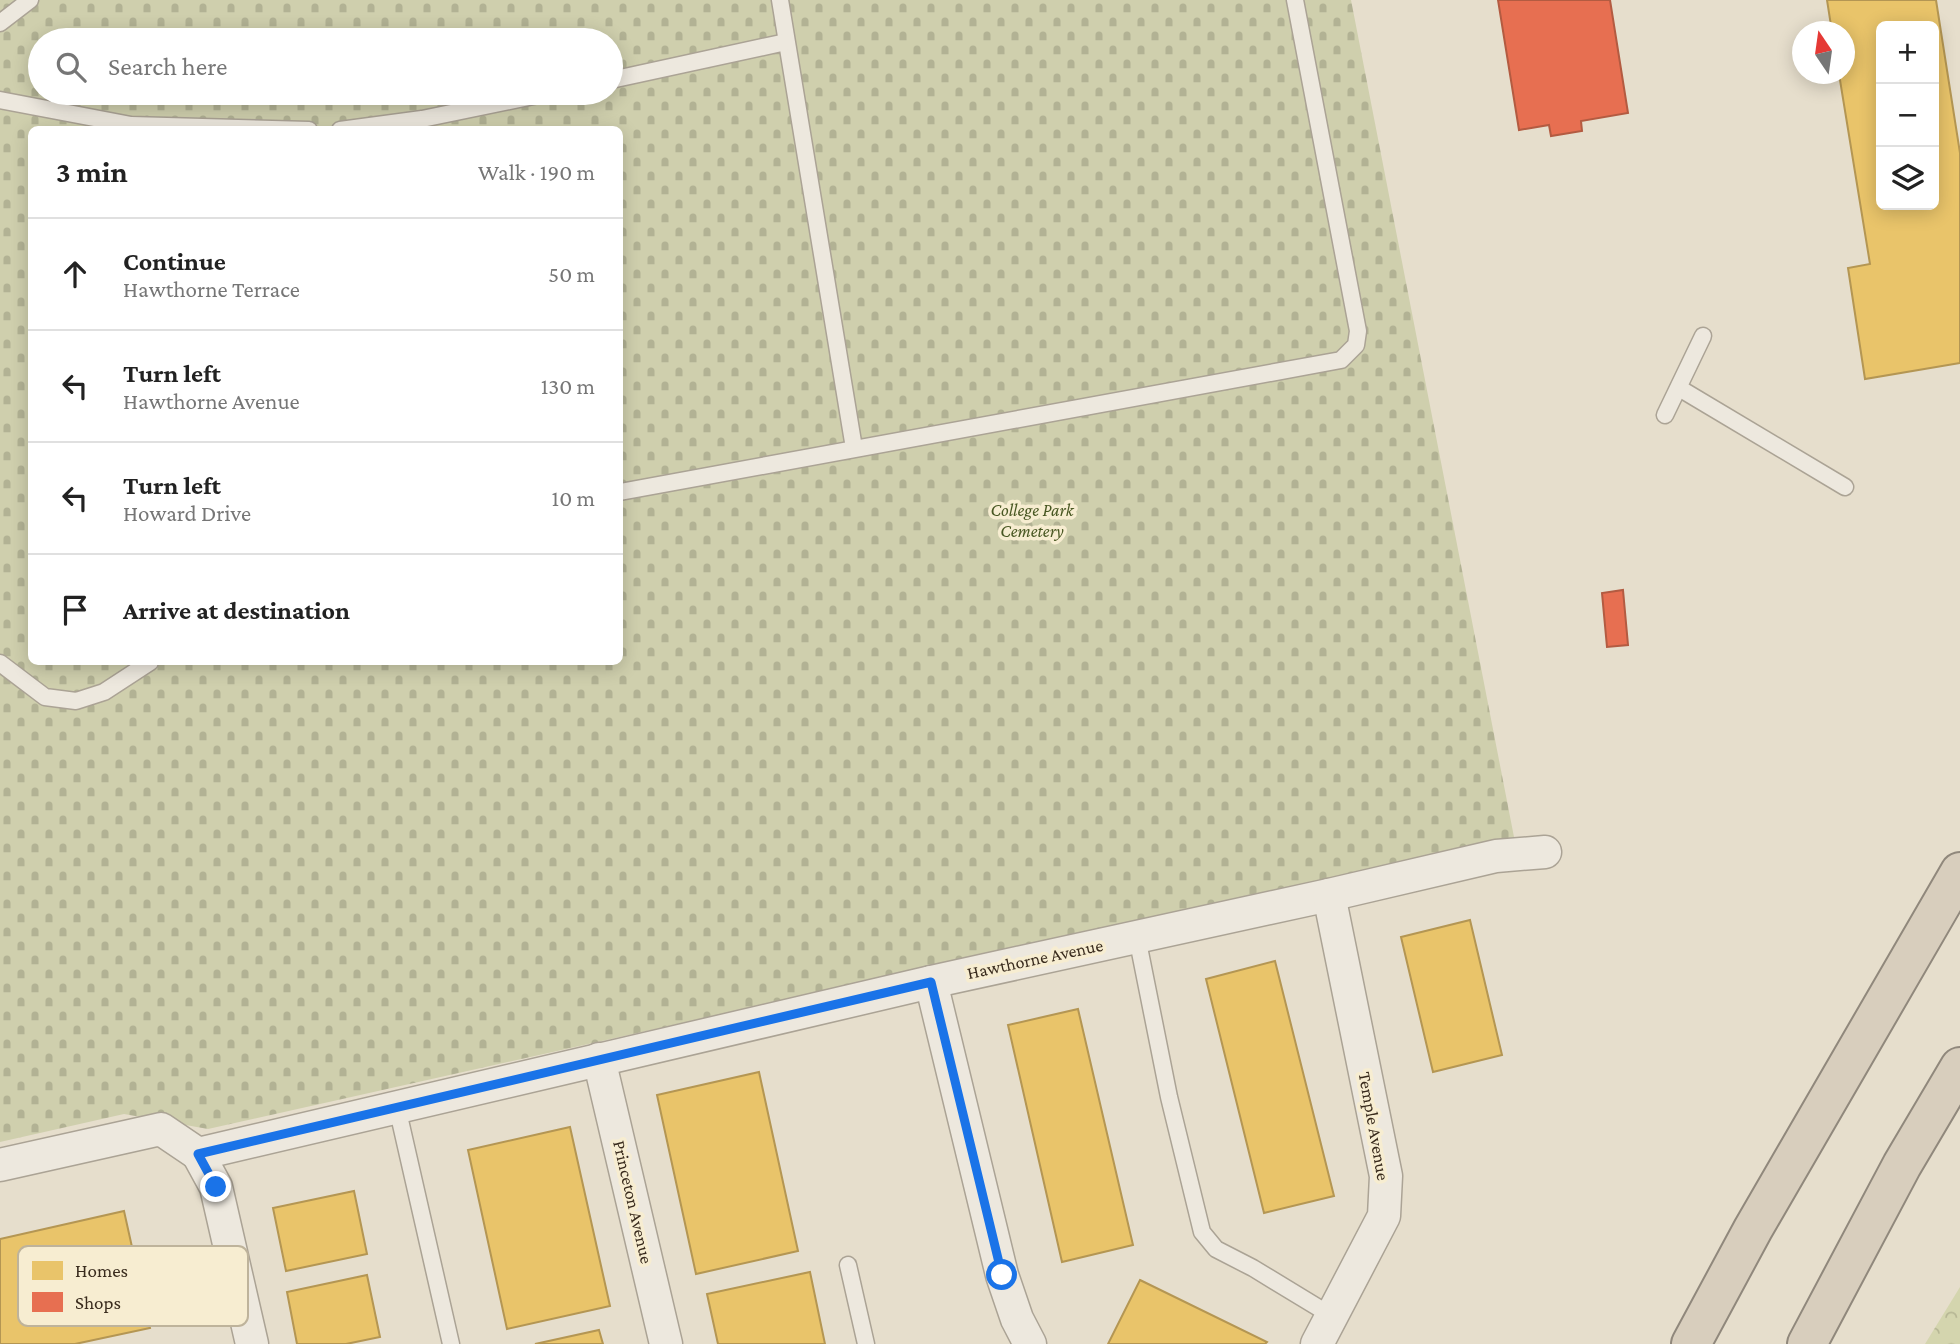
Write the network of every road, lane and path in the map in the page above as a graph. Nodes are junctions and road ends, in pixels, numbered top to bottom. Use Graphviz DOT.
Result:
graph roads {
  1 [pos="30,0"];
  2 [pos="779,0"];
  3 [pos="1295,0"];
  4 [pos="0,23"];
  5 [pos="786,42"];
  6 [pos="623,76"];
  7 [pos="0,100"];
  8 [pos="492,105"];
  9 [pos="167,126"];
  10 [pos="373,126"];
  11 [pos="1703,336"];
  12 [pos="1679,388"];
  13 [pos="1665,415"];
  14 [pos="854,448"];
  15 [pos="1845,487"];
  16 [pos="623,491"];
  17 [pos="0,663"];
  18 [pos="145,665"];
  19 [pos="1545,852"];
  20 [pos="1960,872"];
  21 [pos="1329,895"];
  22 [pos="1137,937"];
  23 [pos="931,982"];
  24 [pos="599,1059"];
  25 [pos="1960,1067"];
  26 [pos="397,1107"];
  27 [pos="198,1154"];
  28 [pos="0,1166"];
  29 [pos="230,1246"];
  30 [pos="848,1265"];
  31 [pos="1332,1316"];
  32 [pos="248,1326"];
  33 [pos="252,1344"];
  34 [pos="451,1344"];
  35 [pos="666,1344"];
  36 [pos="866,1344"];
  37 [pos="1030,1344"];
  38 [pos="1317,1344"];
  39 [pos="1691,1344"];
  40 [pos="1807,1344"];
  1 -- 4 [label="lane"];
  2 -- 5 [label="lane"];
  3 -- 14 [label="lane"];
  5 -- 6 [label="lane"];
  5 -- 14 [label="lane"];
  7 -- 9 [label="lane"];
  8 -- 10 [label="lane"];
  11 -- 12 [label="lane"];
  12 -- 13 [label="lane"];
  12 -- 15 [label="lane"];
  14 -- 16 [label="lane"];
  17 -- 18 [label="lane"];
  19 -- 21 [label="street, Hawthorne Avenue"];
  20 -- 39 [label="highway"];
  21 -- 22 [label="street, Hawthorne Avenue"];
  21 -- 31 [label="street, Temple Avenue"];
  22 -- 23 [label="street, Hawthorne Avenue"];
  22 -- 31 [label="lane"];
  23 -- 24 [label="street, Hawthorne Avenue"];
  23 -- 37 [label="street"];
  24 -- 26 [label="street, Hawthorne Avenue"];
  24 -- 35 [label="street, Princeton Avenue"];
  25 -- 40 [label="highway"];
  26 -- 27 [label="street, Hawthorne Avenue"];
  26 -- 34 [label="lane"];
  27 -- 28 [label="street"];
  27 -- 29 [label="street"];
  30 -- 36 [label="lane"];
  31 -- 38 [label="street, Temple Avenue"];
  32 -- 33 [label="street"];
}
